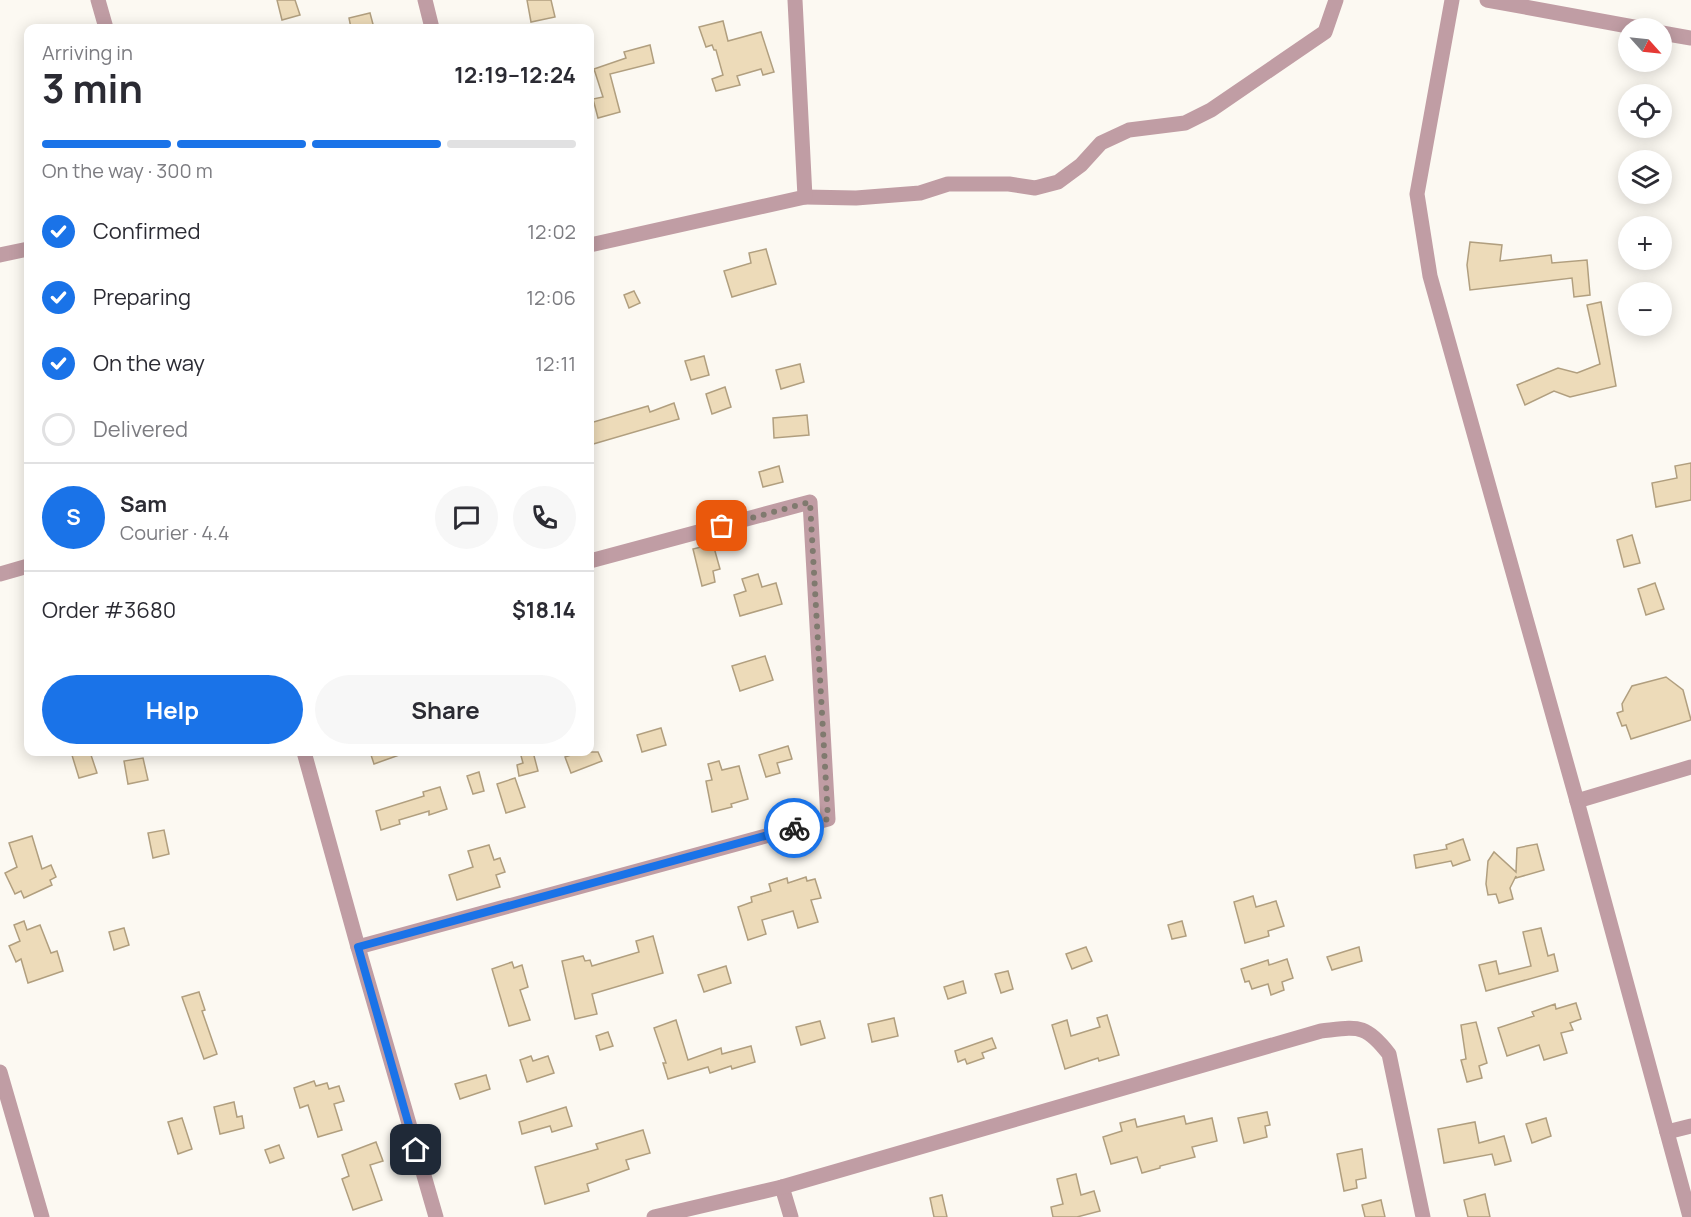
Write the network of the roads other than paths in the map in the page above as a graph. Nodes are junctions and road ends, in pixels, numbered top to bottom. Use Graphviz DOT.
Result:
graph roads {
  1 [pos="98,0"];
  2 [pos="425,0"];
  3 [pos="795,0"];
  4 [pos="1335,0"];
  5 [pos="1452,0"];
  6 [pos="1487,0"];
  7 [pos="105,24"];
  8 [pos="431,24"];
  9 [pos="1618,24"];
  10 [pos="1672,35"];
  11 [pos="1691,38"];
  12 [pos="805,197"];
  13 [pos="594,244"];
  14 [pos="24,250"];
  15 [pos="0,255"];
  16 [pos="594,560"];
  17 [pos="24,567"];
  18 [pos="0,574"];
  19 [pos="305,756"];
  20 [pos="1691,767"];
  21 [pos="1577,801"];
  22 [pos="358,947"];
  23 [pos="0,1072"];
  24 [pos="1691,1125"];
  25 [pos="1667,1132"];
  26 [pos="782,1186"];
  27 [pos="42,1217"];
  28 [pos="436,1217"];
  29 [pos="654,1217"];
  30 [pos="791,1217"];
  31 [pos="1423,1217"];
  32 [pos="1690,1217"];
  1 -- 7 [label="street"];
  2 -- 8 [label="street"];
  3 -- 12 [label="street"];
  4 -- 12 [label="street"];
  5 -- 21 [label="street"];
  6 -- 9 [label="street"];
  10 -- 11 [label="street"];
  12 -- 13 [label="street"];
  14 -- 15 [label="street"];
  16 -- 22 [label="street"];
  17 -- 18 [label="street"];
  19 -- 22 [label="street"];
  20 -- 21 [label="street"];
  21 -- 25 [label="street"];
  22 -- 28 [label="street"];
  23 -- 27 [label="street"];
  24 -- 25 [label="street"];
  25 -- 32 [label="street"];
  26 -- 29 [label="street"];
  26 -- 30 [label="street"];
  26 -- 31 [label="street"];
}
